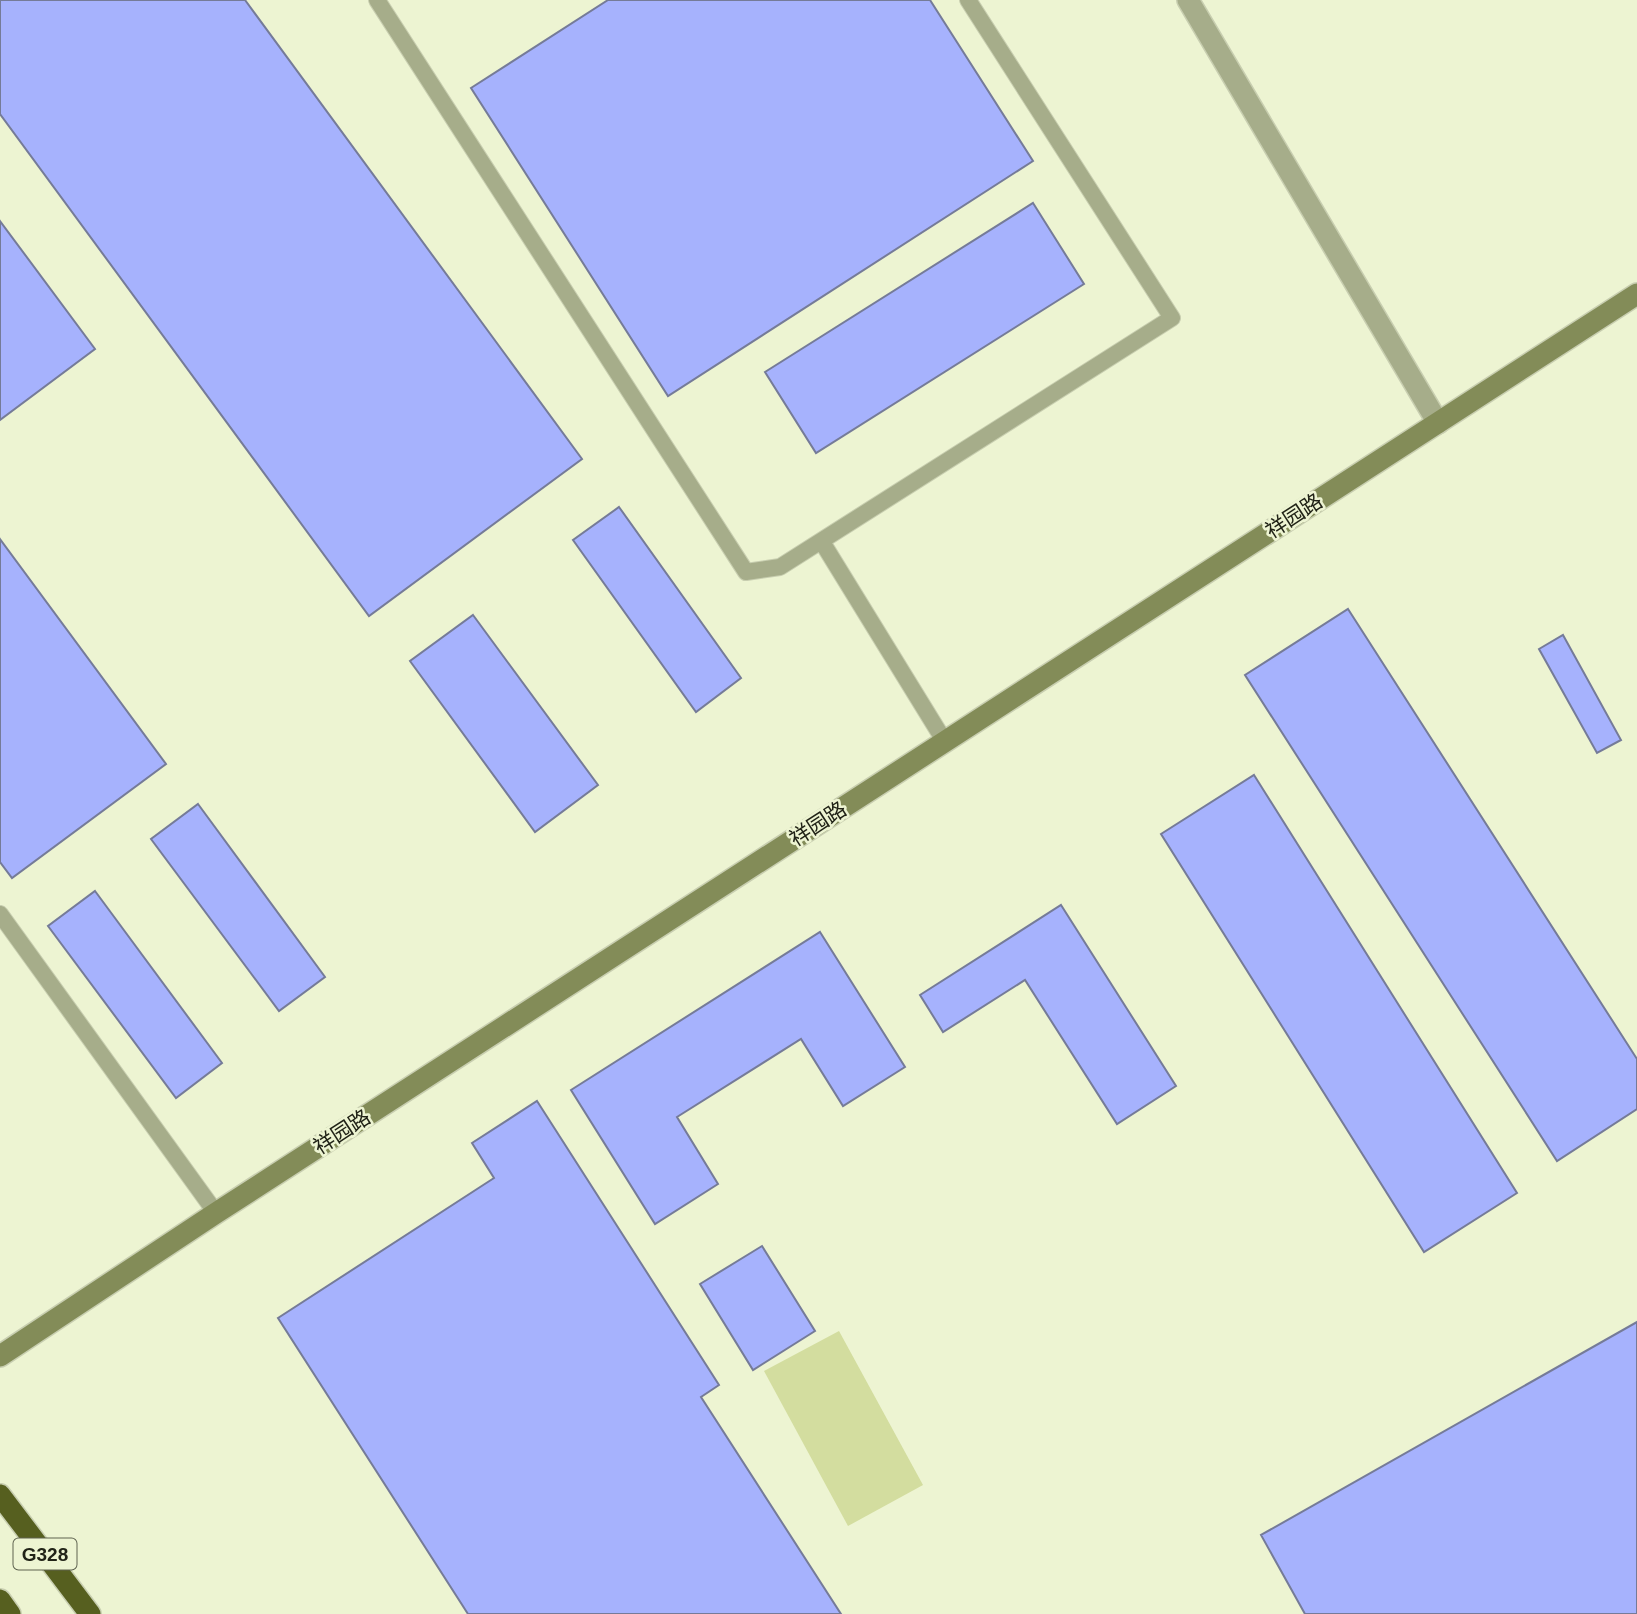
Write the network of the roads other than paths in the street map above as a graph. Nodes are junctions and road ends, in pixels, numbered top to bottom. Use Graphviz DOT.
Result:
graph roads {
  1 [pos="377,0"];
  2 [pos="968,0"];
  3 [pos="1188,0"];
  4 [pos="1637,294"];
  5 [pos="1438,423"];
  6 [pos="822,542"];
  7 [pos="945,742"];
  8 [pos="0,914"];
  9 [pos="216,1213"];
  10 [pos="0,1356"];
  11 [pos="0,1495"];
  12 [pos="0,1601"];
  13 [pos="10,1614"];
  14 [pos="90,1614"];
  1 -- 6 [label="lane"];
  2 -- 6 [label="lane"];
  3 -- 5 [label="street"];
  4 -- 5 [label="street, 祥园路"];
  5 -- 7 [label="street, 祥园路"];
  6 -- 7 [label="lane"];
  7 -- 9 [label="street, 祥园路"];
  8 -- 9 [label="lane"];
  9 -- 10 [label="street, 祥园路"];
  11 -- 14 [label="highway, G328"];
  12 -- 13 [label="highway"];
}
